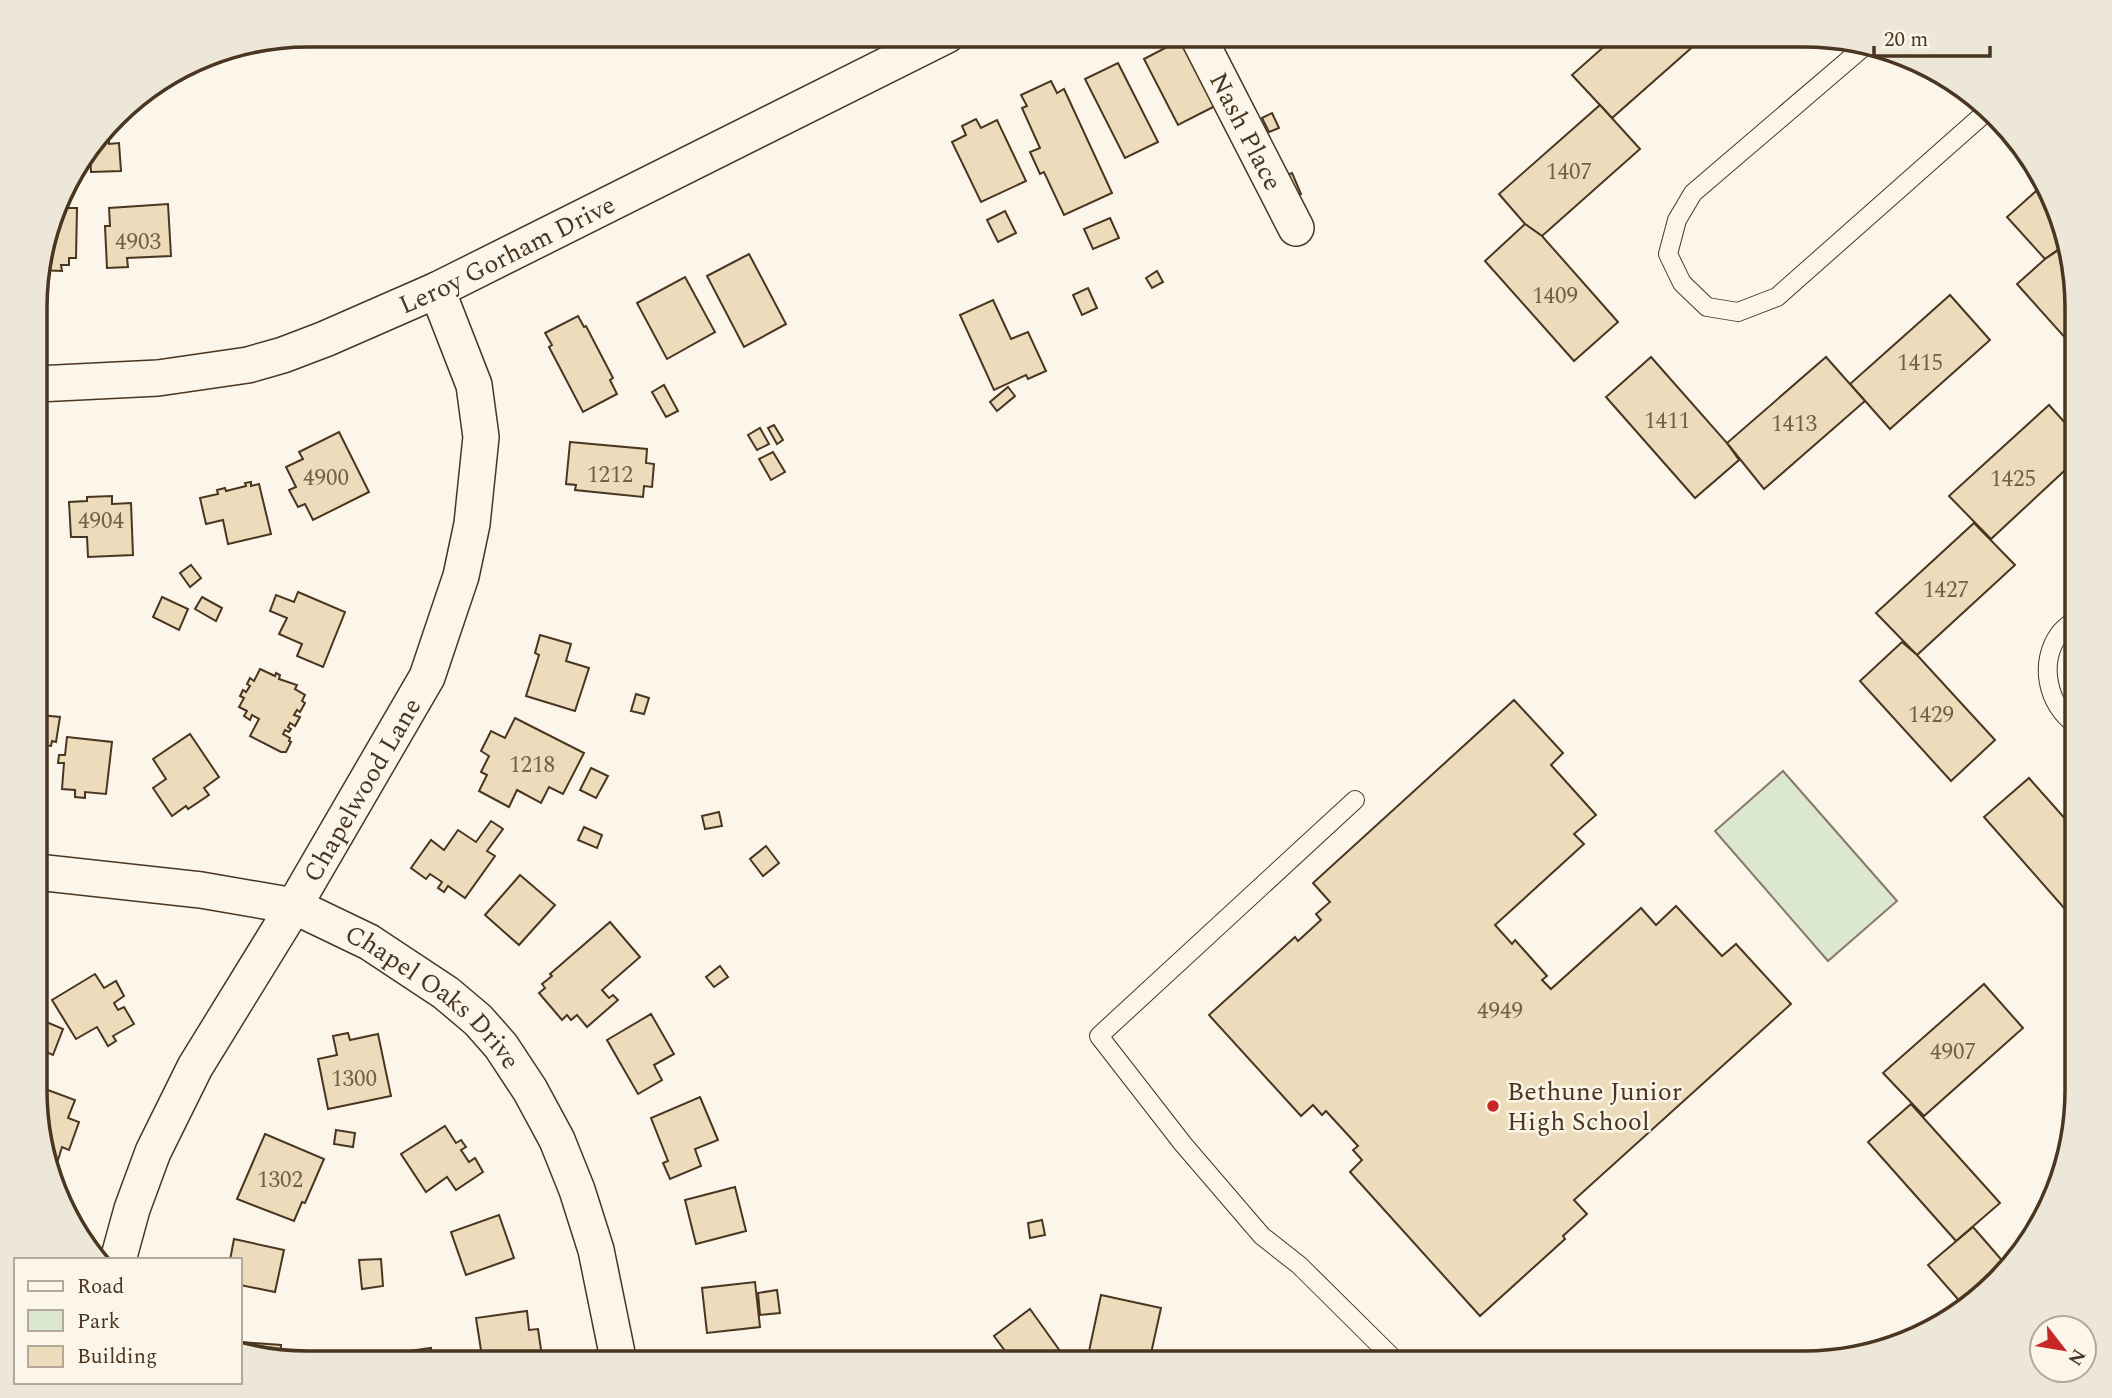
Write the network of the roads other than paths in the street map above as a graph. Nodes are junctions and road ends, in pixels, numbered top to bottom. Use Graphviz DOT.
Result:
graph roads {
  1 [pos="923,47"];
  2 [pos="1204,47"];
  3 [pos="1858,53"];
  4 [pos="1981,117"];
  5 [pos="1296,228"];
  6 [pos="437,290"];
  7 [pos="47,383"];
  8 [pos="2065,629"];
  9 [pos="2065,717"];
  10 [pos="1355,800"];
  11 [pos="47,873"];
  12 [pos="294,906"];
  13 [pos="119,1258"];
  14 [pos="617,1351"];
  15 [pos="1386,1351"];
  1 -- 6 [label="street, Leroy Gorham Drive"];
  2 -- 5 [label="street, Nash Place"];
  3 -- 4 [label="lane"];
  6 -- 7 [label="street, Leroy Gorham Drive"];
  6 -- 12 [label="street, Chapelwood Lane"];
  8 -- 9 [label="lane"];
  10 -- 15 [label="lane"];
  11 -- 12 [label="street, Chapel Oaks Drive"];
  12 -- 13 [label="street, Chapelwood Lane"];
  12 -- 14 [label="street, Chapel Oaks Drive"];
}
